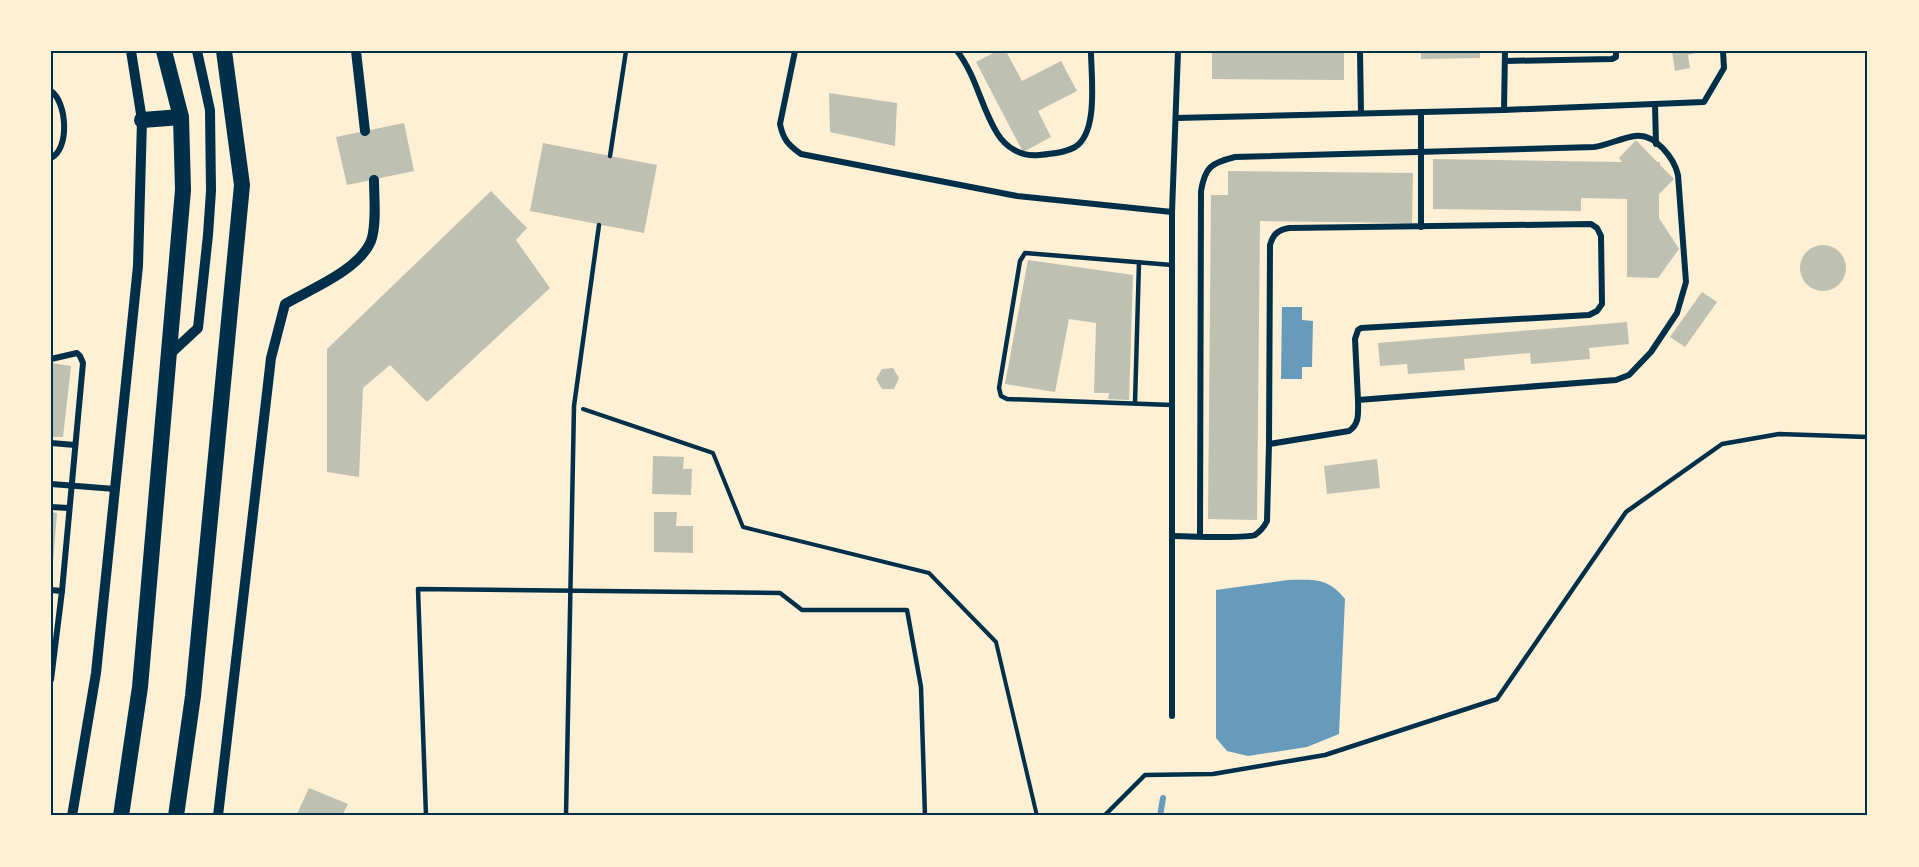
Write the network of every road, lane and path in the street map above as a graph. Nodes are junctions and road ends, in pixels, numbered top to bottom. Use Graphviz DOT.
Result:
graph roads {
  1 [pos="131,51"];
  2 [pos="164,51"];
  3 [pos="197,51"];
  4 [pos="224,51"];
  5 [pos="356,51"];
  6 [pos="626,51"];
  7 [pos="795,51"];
  8 [pos="957,51"];
  9 [pos="1091,51"];
  10 [pos="1178,51"];
  11 [pos="1360,51"];
  12 [pos="1505,51"];
  13 [pos="1617,51"];
  14 [pos="1723,51"];
  15 [pos="1505,61"];
  16 [pos="51,91"];
  17 [pos="1655,105"];
  18 [pos="1504,110"];
  19 [pos="1421,112"];
  20 [pos="1361,113"];
  21 [pos="181,117"];
  22 [pos="1176,118"];
  23 [pos="142,120"];
  24 [pos="365,131"];
  25 [pos="1656,144"];
  26 [pos="1421,152"];
  27 [pos="610,156"];
  28 [pos="51,158"];
  29 [pos="374,180"];
  30 [pos="1172,212"];
  31 [pos="599,225"];
  32 [pos="1421,226"];
  33 [pos="1139,262"];
  34 [pos="1172,265"];
  35 [pos="170,354"];
  36 [pos="51,359"];
  37 [pos="1358,400"];
  38 [pos="1135,403"];
  39 [pos="1172,405"];
  40 [pos="574,406"];
  41 [pos="1868,437"];
  42 [pos="51,443"];
  43 [pos="1269,444"];
  44 [pos="75,445"];
  45 [pos="51,484"];
  46 [pos="71,486"];
  47 [pos="115,489"];
  48 [pos="51,507"];
  49 [pos="69,508"];
  50 [pos="1173,536"];
  51 [pos="1200,536"];
  52 [pos="571,589"];
  53 [pos="51,590"];
  54 [pos="62,591"];
  55 [pos="51,611"];
  56 [pos="59,611"];
  57 [pos="51,680"];
  58 [pos="1172,716"];
  59 [pos="72,816"];
  60 [pos="121,816"];
  61 [pos="176,816"];
  62 [pos="218,816"];
  63 [pos="426,816"];
  64 [pos="566,816"];
  65 [pos="926,816"];
  66 [pos="1037,816"];
  67 [pos="1104,816"];
  1 -- 23 [label="street"];
  2 -- 21 [label="highway"];
  3 -- 35 [label="street"];
  4 -- 61 [label="highway"];
  5 -- 24 [label="street"];
  6 -- 27 [label="lane"];
  7 -- 30 [label="street"];
  8 -- 9 [label="street"];
  10 -- 22 [label="street"];
  11 -- 20 [label="street"];
  12 -- 15 [label="street"];
  13 -- 15 [label="street"];
  14 -- 17 [label="street"];
  15 -- 18 [label="street"];
  16 -- 28 [label="street"];
  17 -- 18 [label="street"];
  17 -- 25 [label="street"];
  18 -- 19 [label="street"];
  19 -- 20 [label="street"];
  19 -- 26 [label="street"];
  20 -- 22 [label="street"];
  21 -- 23 [label="highway"];
  21 -- 35 [label="highway"];
  22 -- 30 [label="street"];
  23 -- 47 [label="street"];
  25 -- 26 [label="street"];
  25 -- 37 [label="street"];
  26 -- 32 [label="street"];
  26 -- 51 [label="street"];
  29 -- 62 [label="street"];
  30 -- 34 [label="street"];
  31 -- 40 [label="lane"];
  32 -- 37 [label="street"];
  32 -- 43 [label="street"];
  33 -- 34 [label="lane"];
  33 -- 38 [label="lane"];
  33 -- 38 [label="lane"];
  34 -- 39 [label="street"];
  35 -- 60 [label="highway"];
  36 -- 44 [label="street"];
  37 -- 43 [label="street"];
  38 -- 39 [label="lane"];
  39 -- 50 [label="street"];
  40 -- 52 [label="lane"];
  40 -- 66 [label="path"];
  41 -- 67 [label="lane"];
  42 -- 44 [label="street"];
  43 -- 51 [label="street"];
  44 -- 46 [label="street"];
  45 -- 46 [label="street"];
  46 -- 47 [label="street"];
  46 -- 49 [label="street"];
  47 -- 59 [label="street"];
  48 -- 49 [label="street"];
  49 -- 54 [label="street"];
  50 -- 51 [label="street"];
  50 -- 58 [label="street"];
  52 -- 63 [label="lane"];
  52 -- 64 [label="lane"];
  52 -- 65 [label="lane"];
  53 -- 54 [label="street"];
  54 -- 56 [label="street"];
  55 -- 56 [label="street"];
  56 -- 57 [label="street"];
}
